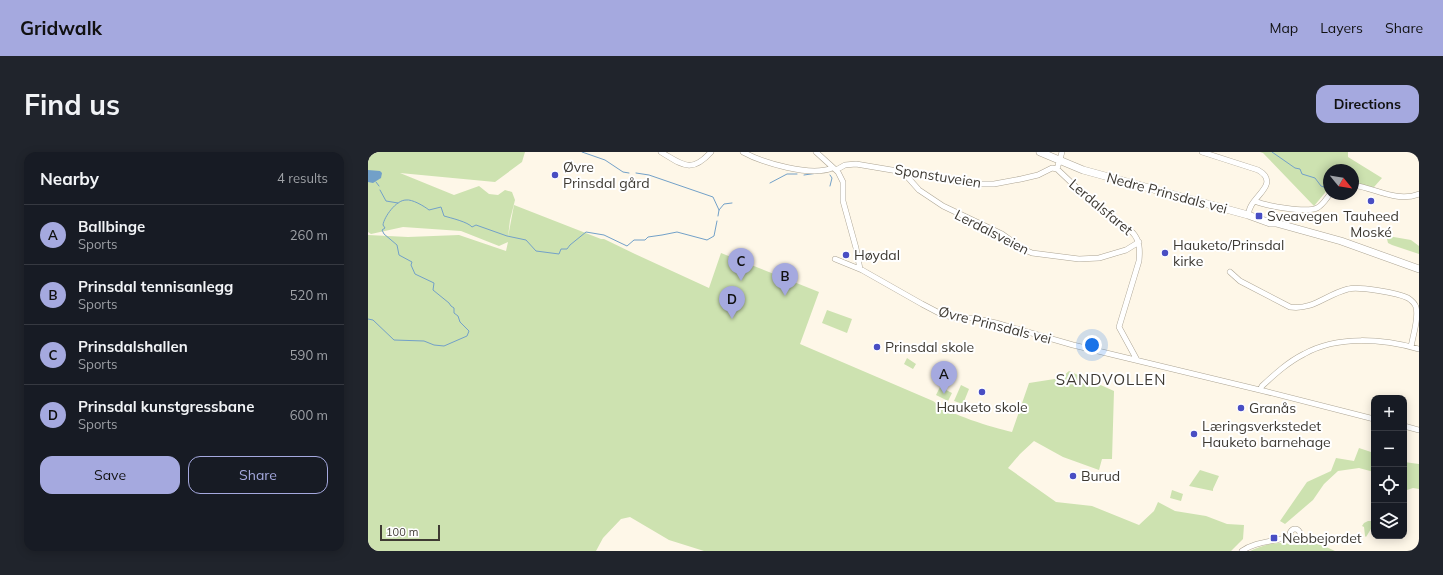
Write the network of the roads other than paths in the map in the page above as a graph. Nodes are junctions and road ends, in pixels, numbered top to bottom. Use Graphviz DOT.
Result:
graph roads {
  1 [pos="661,152"];
  2 [pos="711,152"];
  3 [pos="743,152"];
  4 [pos="816,152"];
  5 [pos="1033,152"];
  6 [pos="1040,152"];
  7 [pos="1062,152"];
  8 [pos="1202,152"];
  9 [pos="1059,164"];
  10 [pos="834,169"];
  11 [pos="903,172"];
  12 [pos="1359,187"];
  13 [pos="1419,194"];
  14 [pos="1325,200"];
  15 [pos="1255,201"];
  16 [pos="1251,216"];
  17 [pos="1138,242"];
  18 [pos="835,259"];
  19 [pos="860,269"];
  20 [pos="1419,269"];
  21 [pos="1230,272"];
  22 [pos="1411,347"];
  23 [pos="1419,349"];
  24 [pos="1137,360"];
  25 [pos="1260,390"];
  26 [pos="1371,417"];
  27 [pos="1407,427"];
  28 [pos="1419,430"];
  29 [pos="1291,536"];
  30 [pos="1242,551"];
  1 -- 2 [label="street"];
  3 -- 10 [label="street, Sponstuveien"];
  4 -- 10 [label="street"];
  5 -- 9 [label="main road, Nedre Prinsdals vei"];
  6 -- 9 [label="main road, Nedre Prinsdals vei"];
  7 -- 9 [label="street"];
  8 -- 15 [label="street"];
  9 -- 11 [label="street, Sponstuveien"];
  9 -- 16 [label="main road, Nedre Prinsdals vei"];
  9 -- 17 [label="street, Lerdalsfaret"];
  10 -- 11 [label="street, Sponstuveien"];
  10 -- 19 [label="street"];
  11 -- 17 [label="street, Lerdalsveien"];
  12 -- 13 [label="street"];
  14 -- 15 [label="street"];
  15 -- 16 [label="street"];
  16 -- 20 [label="main road, Nedre Prinsdals vei"];
  17 -- 24 [label="street, Lerdalsfaret"];
  18 -- 19 [label="street, Øvre Prinsdals vei"];
  19 -- 24 [label="street, Øvre Prinsdals vei"];
  21 -- 22 [label="street"];
  22 -- 23 [label="street"];
  22 -- 25 [label="street"];
  24 -- 25 [label="street, Øvre Prinsdals vei"];
  25 -- 26 [label="street, Øvre Prinsdals vei"];
  27 -- 28 [label="street"];
  29 -- 30 [label="street"];
}
